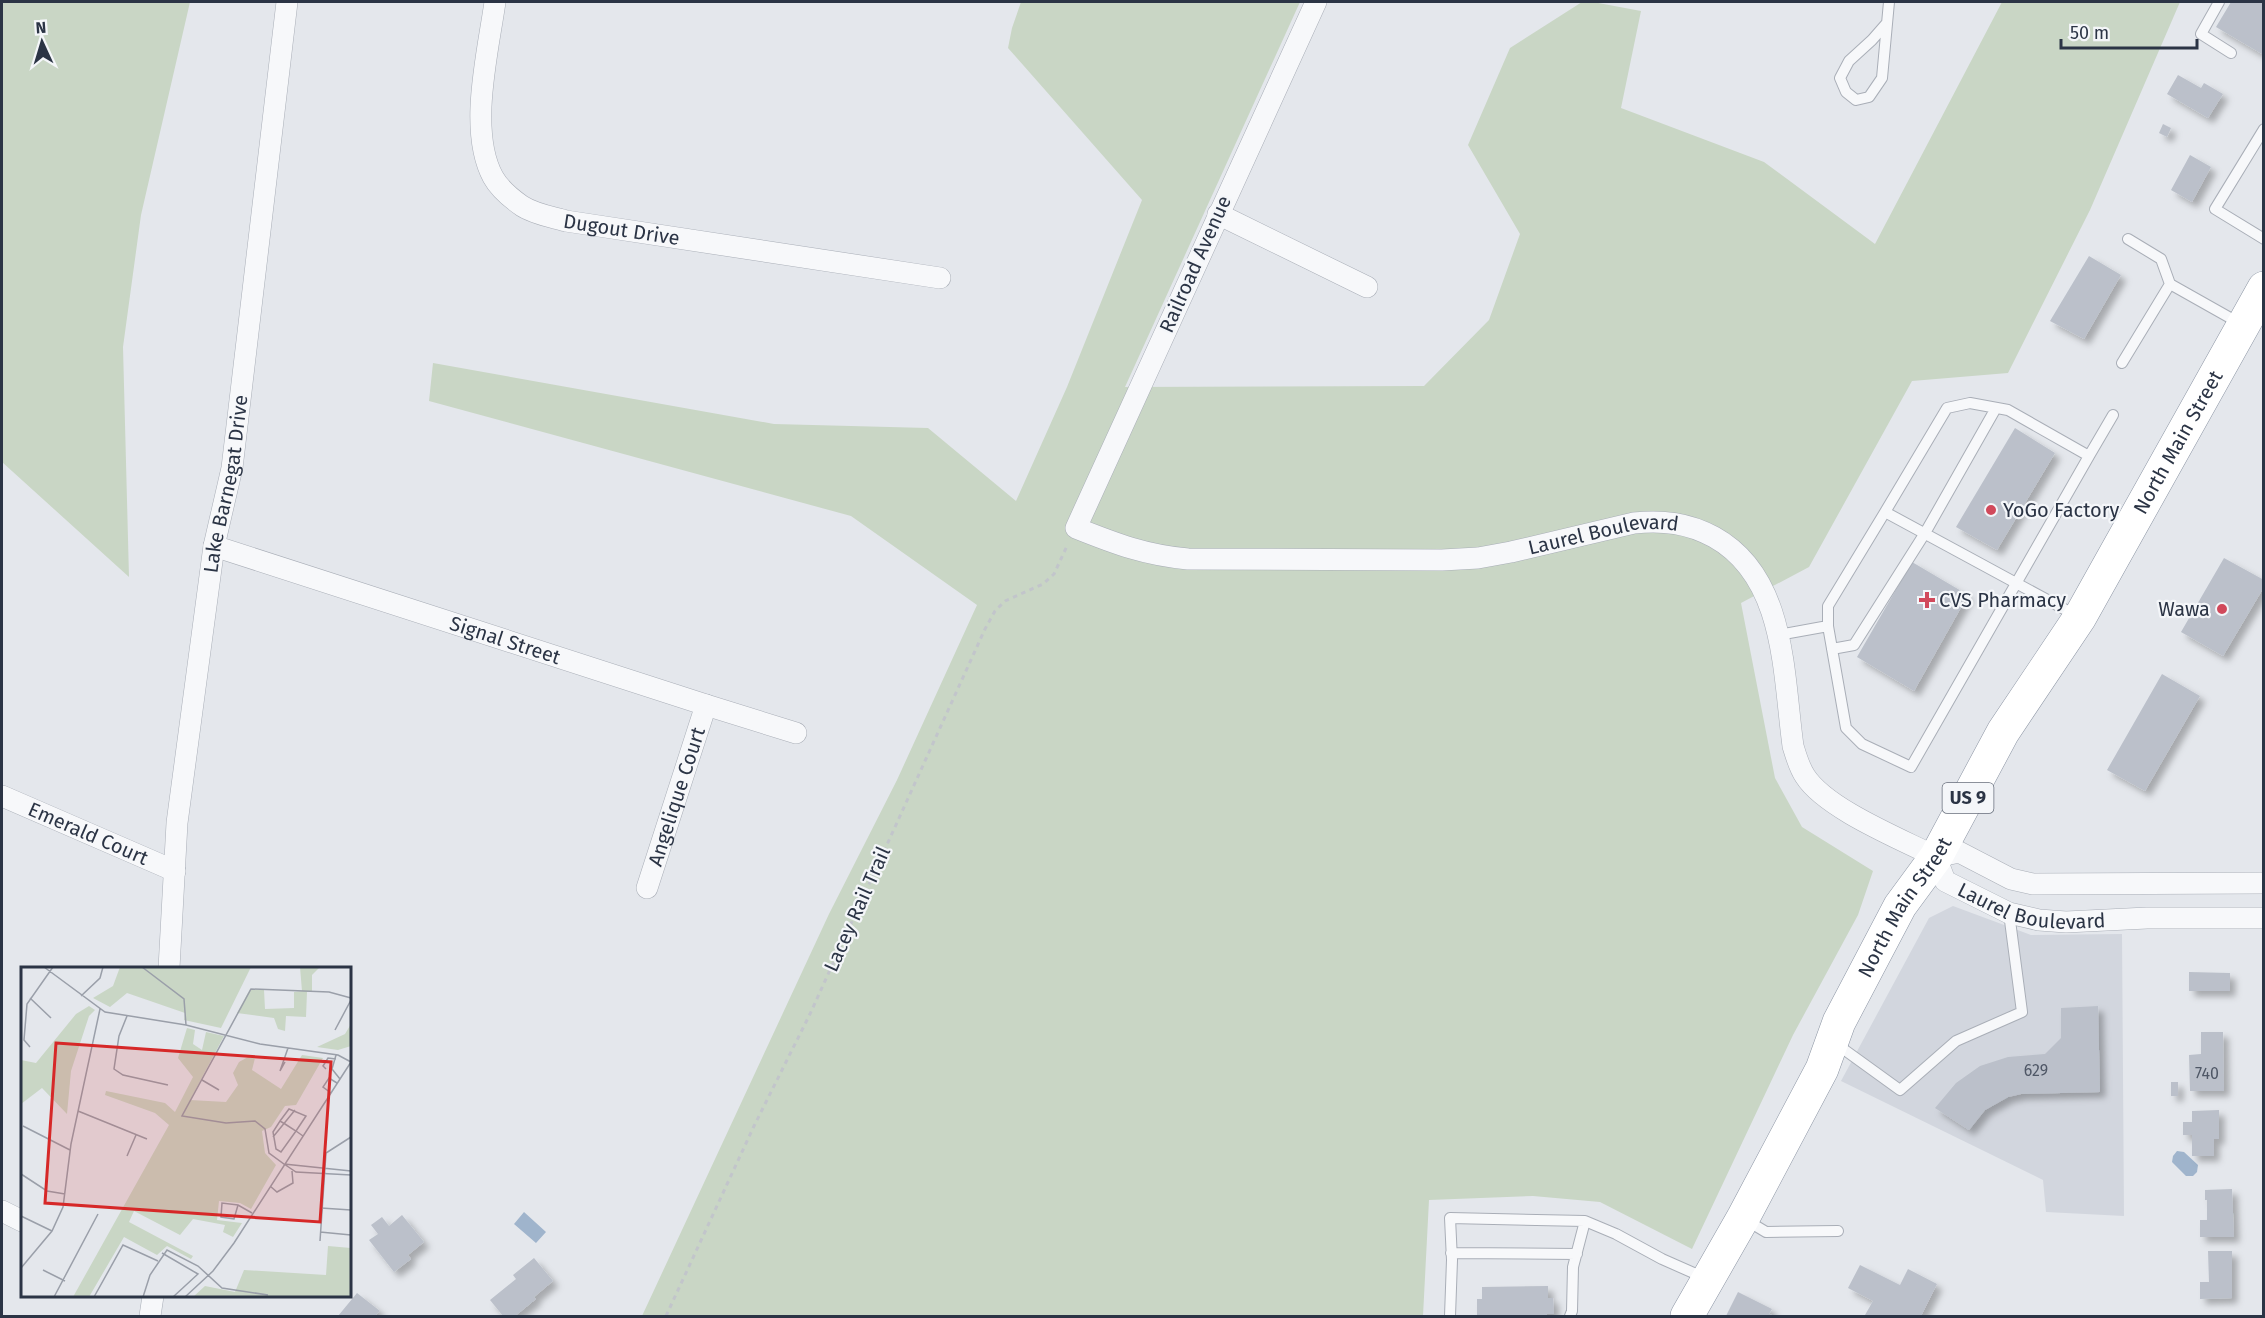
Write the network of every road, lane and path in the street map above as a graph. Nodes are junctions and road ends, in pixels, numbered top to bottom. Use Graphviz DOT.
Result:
graph roads {
  1 [pos="287,2"];
  2 [pos="495,2"];
  3 [pos="1316,2"];
  4 [pos="1889,2"];
  5 [pos="2219,2"];
  6 [pos="1886,24"];
  7 [pos="2231,53"];
  8 [pos="2264,129"];
  9 [pos="1218,214"];
  10 [pos="2128,239"];
  11 [pos="2264,239"];
  12 [pos="940,278"];
  13 [pos="2170,284"];
  14 [pos="1367,287"];
  15 [pos="2264,288"];
  16 [pos="2243,325"];
  17 [pos="2122,363"];
  18 [pos="1996,408"];
  19 [pos="2113,415"];
  20 [pos="2089,456"];
  21 [pos="1885,512"];
  22 [pos="1076,528"];
  23 [pos="1925,533"];
  24 [pos="214,546"];
  25 [pos="2015,582"];
  26 [pos="2080,617"];
  27 [pos="1827,626"];
  28 [pos="1778,635"];
  29 [pos="1832,649"];
  30 [pos="706,705"];
  31 [pos="796,733"];
  32 [pos="2,796"];
  33 [pos="1936,857"];
  34 [pos="175,872"];
  35 [pos="2264,883"];
  36 [pos="2147,884"];
  37 [pos="647,888"];
  38 [pos="2009,913"];
  39 [pos="2147,918"];
  40 [pos="2264,918"];
  41 [pos="169,967"];
  42 [pos="1832,1041"];
  43 [pos="2,1211"];
  44 [pos="1743,1218"];
  45 [pos="21,1220"];
  46 [pos="1585,1221"];
  47 [pos="1838,1231"];
  48 [pos="1451,1253"];
  49 [pos="1577,1254"];
  50 [pos="1708,1280"];
  51 [pos="153,1297"];
  52 [pos="150,1317"];
  53 [pos="666,1317"];
  54 [pos="1450,1317"];
  55 [pos="1570,1317"];
  56 [pos="1687,1317"];
  1 -- 24 [label="street, Lake Barnegat Drive"];
  2 -- 12 [label="street, Dugout Drive"];
  3 -- 9 [label="street, Railroad Avenue"];
  4 -- 6 [label="lane"];
  5 -- 7 [label="lane"];
  6 -- 6 [label="lane"];
  8 -- 11 [label="lane"];
  9 -- 14 [label="street"];
  9 -- 22 [label="street, Railroad Avenue"];
  10 -- 13 [label="lane"];
  13 -- 16 [label="lane"];
  13 -- 17 [label="lane"];
  15 -- 16 [label="highway, North Main Street / US 9"];
  16 -- 26 [label="highway, North Main Street / US 9"];
  18 -- 20 [label="lane"];
  18 -- 21 [label="lane"];
  18 -- 23 [label="lane"];
  19 -- 20 [label="lane"];
  20 -- 25 [label="lane"];
  21 -- 23 [label="lane"];
  21 -- 27 [label="lane"];
  22 -- 28 [label="street, Laurel Boulevard"];
  22 -- 53 [label="path, Lacey Rail Trail"];
  23 -- 25 [label="lane"];
  23 -- 29 [label="lane"];
  24 -- 30 [label="street, Signal Street"];
  24 -- 34 [label="street, Lake Barnegat Drive"];
  25 -- 26 [label="lane"];
  25 -- 29 [label="lane"];
  26 -- 33 [label="highway, North Main Street / US 9"];
  27 -- 28 [label="lane"];
  27 -- 29 [label="lane"];
  28 -- 33 [label="street, Laurel Boulevard"];
  30 -- 31 [label="street, Signal Street"];
  30 -- 37 [label="street, Angelique Court"];
  32 -- 34 [label="street, Emerald Court"];
  33 -- 36 [label="street, Laurel Boulevard"];
  33 -- 38 [label="street, Laurel Boulevard"];
  33 -- 42 [label="highway, North Main Street / US 9"];
  34 -- 41 [label="street, Lake Barnegat Drive"];
  35 -- 36 [label="street, Laurel Boulevard"];
  36 -- 39 [label="street"];
  38 -- 39 [label="street, Laurel Boulevard"];
  38 -- 42 [label="lane"];
  39 -- 40 [label="street, Laurel Boulevard"];
  42 -- 44 [label="highway, North Main Street / US 9"];
  43 -- 45 [label="street"];
  44 -- 47 [label="lane"];
  44 -- 50 [label="highway, North Main Street / US 9"];
  46 -- 48 [label="lane"];
  46 -- 49 [label="lane"];
  46 -- 50 [label="lane"];
  48 -- 49 [label="lane"];
  48 -- 54 [label="lane"];
  49 -- 55 [label="lane"];
  50 -- 56 [label="highway, North Main Street / US 9"];
  51 -- 52 [label="street"];
}
